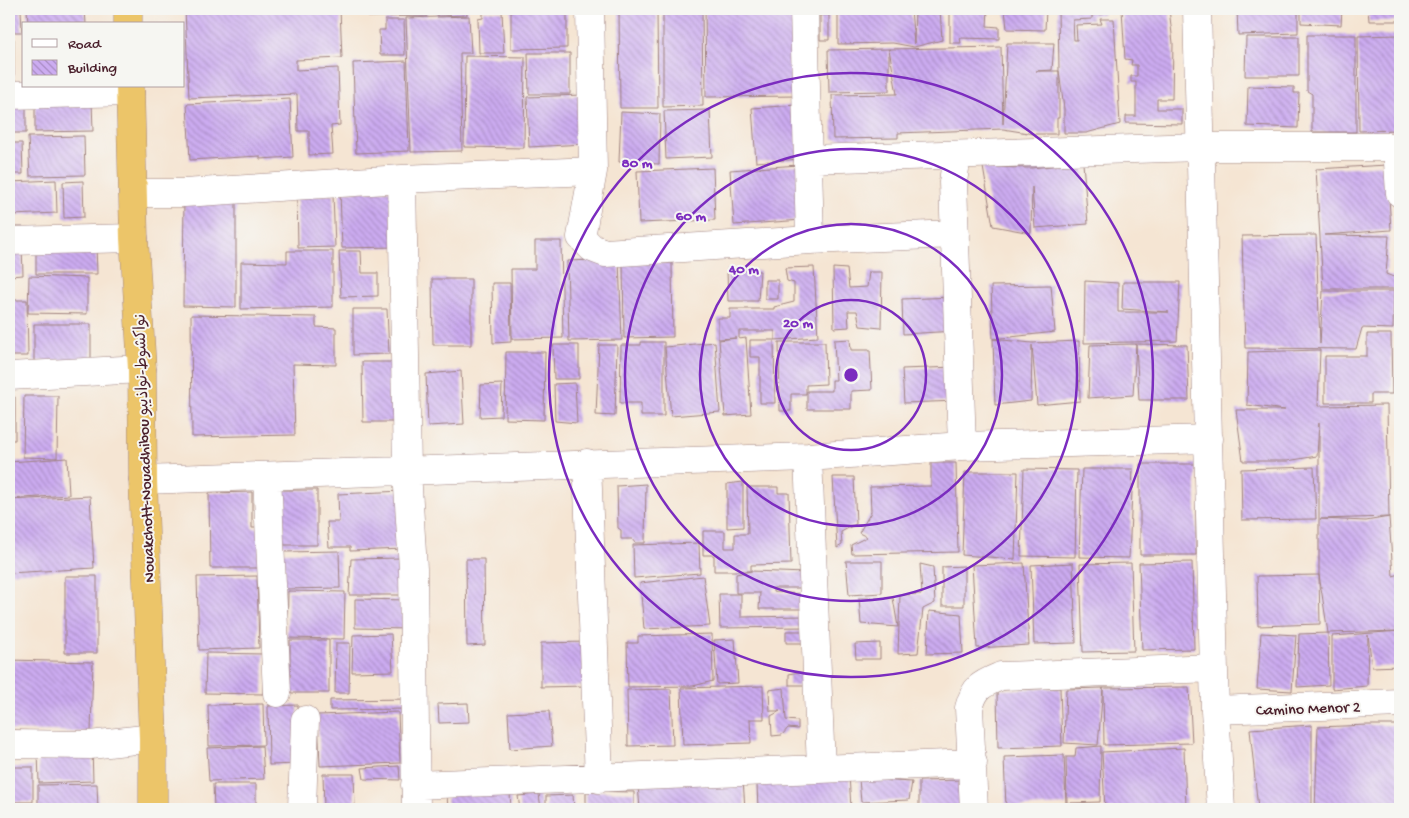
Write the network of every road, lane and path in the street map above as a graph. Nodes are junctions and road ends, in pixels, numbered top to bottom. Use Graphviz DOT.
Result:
graph roads {
  1 [pos="128,9"];
  2 [pos="590,9"];
  3 [pos="804,9"];
  4 [pos="1197,9"];
  5 [pos="128,22"];
  6 [pos="130,89"];
  7 [pos="9,95"];
  8 [pos="1201,147"];
  9 [pos="1399,147"];
  10 [pos="957,155"];
  11 [pos="808,159"];
  12 [pos="594,171"];
  13 [pos="402,179"];
  14 [pos="133,193"];
  15 [pos="1400,193"];
  16 [pos="954,234"];
  17 [pos="134,238"];
  18 [pos="810,240"];
  19 [pos="9,241"];
  20 [pos="142,369"];
  21 [pos="9,376"];
  22 [pos="1209,439"];
  23 [pos="962,446"];
  24 [pos="808,457"];
  25 [pos="587,463"];
  26 [pos="408,471"];
  27 [pos="267,476"];
  28 [pos="143,480"];
  29 [pos="1214,668"];
  30 [pos="277,693"];
  31 [pos="1400,703"];
  32 [pos="1216,710"];
  33 [pos="305,720"];
  34 [pos="153,738"];
  35 [pos="9,744"];
  36 [pos="973,763"];
  37 [pos="822,767"];
  38 [pos="599,778"];
  39 [pos="416,797"];
  40 [pos="153,809"];
  41 [pos="302,809"];
  42 [pos="974,809"];
  43 [pos="1221,809"];
  1 -- 5 [label="highway"];
  2 -- 12 [label="street"];
  3 -- 11 [label="street"];
  4 -- 8 [label="street"];
  6 -- 7 [label="street"];
  6 -- 14 [label="highway, Nouakchott-Nouadhibou نواكشوط-نواذيبو"];
  8 -- 9 [label="street"];
  8 -- 10 [label="street"];
  8 -- 22 [label="street"];
  9 -- 15 [label="street"];
  10 -- 11 [label="street"];
  10 -- 16 [label="street"];
  11 -- 18 [label="street"];
  12 -- 13 [label="street"];
  12 -- 18 [label="street"];
  13 -- 14 [label="street"];
  13 -- 26 [label="street"];
  14 -- 17 [label="highway, Nouakchott-Nouadhibou نواكشوط-نواذيبو"];
  16 -- 18 [label="street"];
  16 -- 23 [label="street"];
  17 -- 19 [label="street"];
  17 -- 20 [label="highway, Nouakchott-Nouadhibou نواكشوط-نواذيبو"];
  20 -- 21 [label="street"];
  20 -- 28 [label="highway, Nouakchott-Nouadhibou نواكشوط-نواذيبو"];
  22 -- 23 [label="street"];
  22 -- 29 [label="street"];
  23 -- 24 [label="street"];
  24 -- 25 [label="street"];
  24 -- 37 [label="street"];
  25 -- 26 [label="street"];
  25 -- 38 [label="street"];
  26 -- 27 [label="street"];
  26 -- 39 [label="street"];
  27 -- 28 [label="street"];
  27 -- 30 [label="street"];
  28 -- 34 [label="highway, Nouakchott-Nouadhibou نواكشوط-نواذيبو"];
  29 -- 32 [label="street"];
  29 -- 36 [label="street"];
  31 -- 32 [label="street, Camino Menor 2"];
  32 -- 43 [label="street"];
  33 -- 41 [label="street"];
  34 -- 35 [label="street"];
  34 -- 40 [label="highway, Nouakchott-Nouadhibou نواكشوط-نواذيبو"];
  36 -- 37 [label="street"];
  36 -- 42 [label="street"];
  37 -- 38 [label="street"];
  38 -- 39 [label="street"];
}
